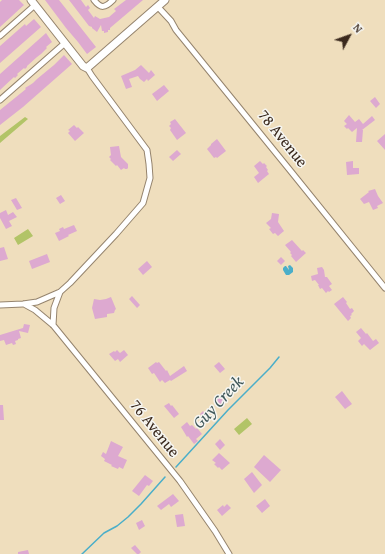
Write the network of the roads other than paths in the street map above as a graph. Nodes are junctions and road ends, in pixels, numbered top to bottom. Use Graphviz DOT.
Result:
graph roads {
  1 [pos="94,0"];
  2 [pos="113,0"];
  3 [pos="165,0"];
  4 [pos="33,2"];
  5 [pos="158,7"];
  6 [pos="0,36"];
  7 [pos="65,43"];
  8 [pos="87,68"];
  9 [pos="0,100"];
  10 [pos="385,288"];
  11 [pos="60,292"];
  12 [pos="23,304"];
  13 [pos="0,305"];
  14 [pos="53,325"];
  15 [pos="229,554"];
  1 -- 2 [label="street"];
  3 -- 5 [label="street"];
  4 -- 6 [label="street"];
  4 -- 7 [label="street"];
  5 -- 8 [label="street"];
  5 -- 10 [label="street, 78 Avenue"];
  7 -- 8 [label="street"];
  7 -- 9 [label="street"];
  8 -- 11 [label="street"];
  11 -- 12 [label="street"];
  11 -- 14 [label="street"];
  12 -- 13 [label="street"];
  12 -- 14 [label="street, 76 Avenue"];
  14 -- 15 [label="street, 76 Avenue"];
}
